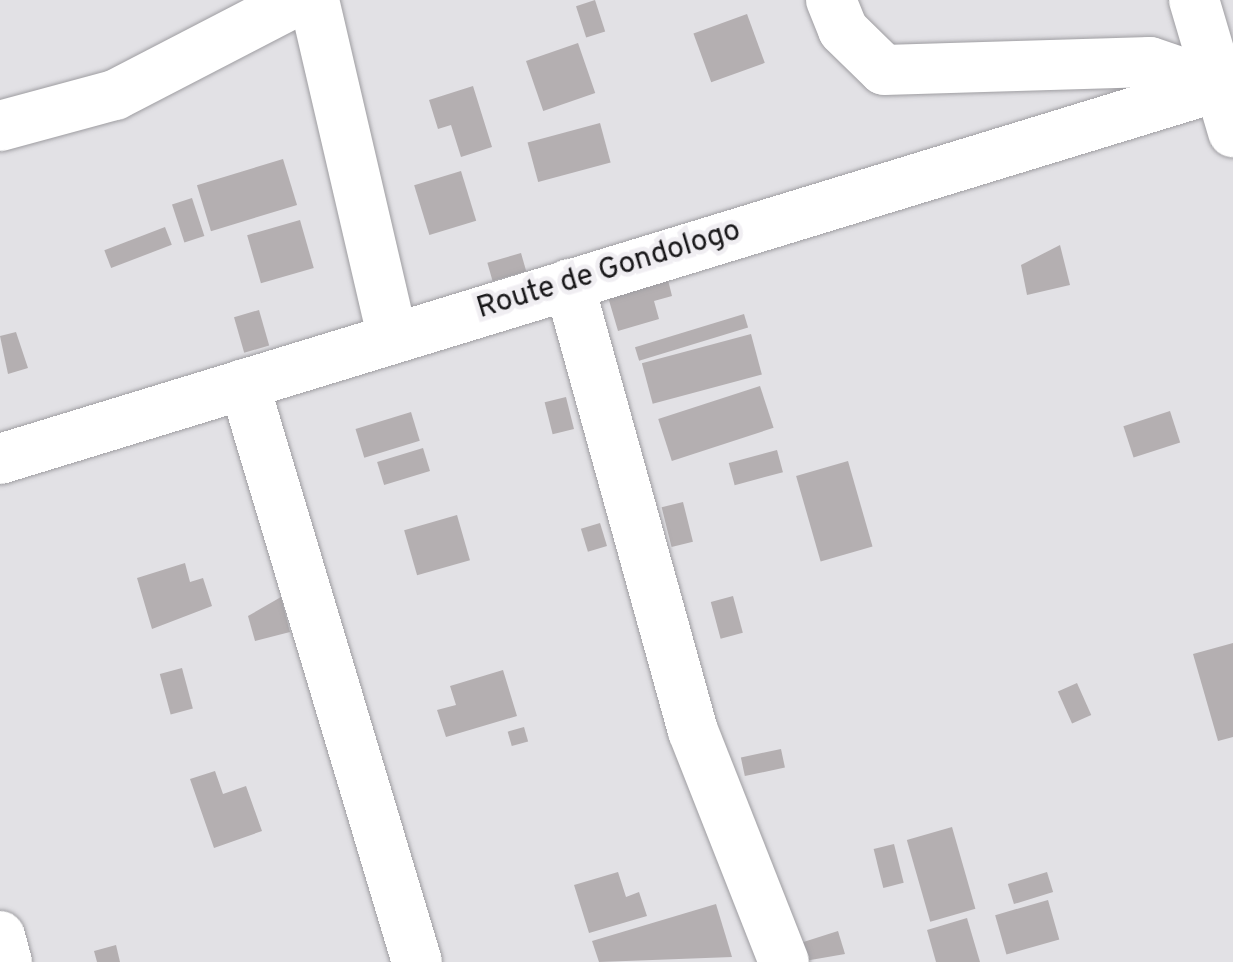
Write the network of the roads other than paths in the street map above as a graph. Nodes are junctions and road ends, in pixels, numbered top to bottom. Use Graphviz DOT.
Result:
graph roads {
  1 [pos="298,0"];
  2 [pos="314,0"];
  3 [pos="831,0"];
  4 [pos="1194,0"];
  5 [pos="1229,100"];
  6 [pos="0,126"];
  7 [pos="569,284"];
  8 [pos="392,334"];
  9 [pos="244,384"];
  10 [pos="0,460"];
  11 [pos="0,936"];
  12 [pos="7,962"];
  13 [pos="417,962"];
  14 [pos="784,962"];
  1 -- 6 [label="street"];
  2 -- 8 [label="street"];
  3 -- 5 [label="street"];
  4 -- 5 [label="street"];
  5 -- 7 [label="street, Route de Gondologo"];
  7 -- 8 [label="street, Route de Gondologo"];
  7 -- 14 [label="street"];
  8 -- 9 [label="street, Route de Gondologo"];
  9 -- 10 [label="street, Route de Gondologo"];
  9 -- 13 [label="street"];
  11 -- 12 [label="street"];
}
